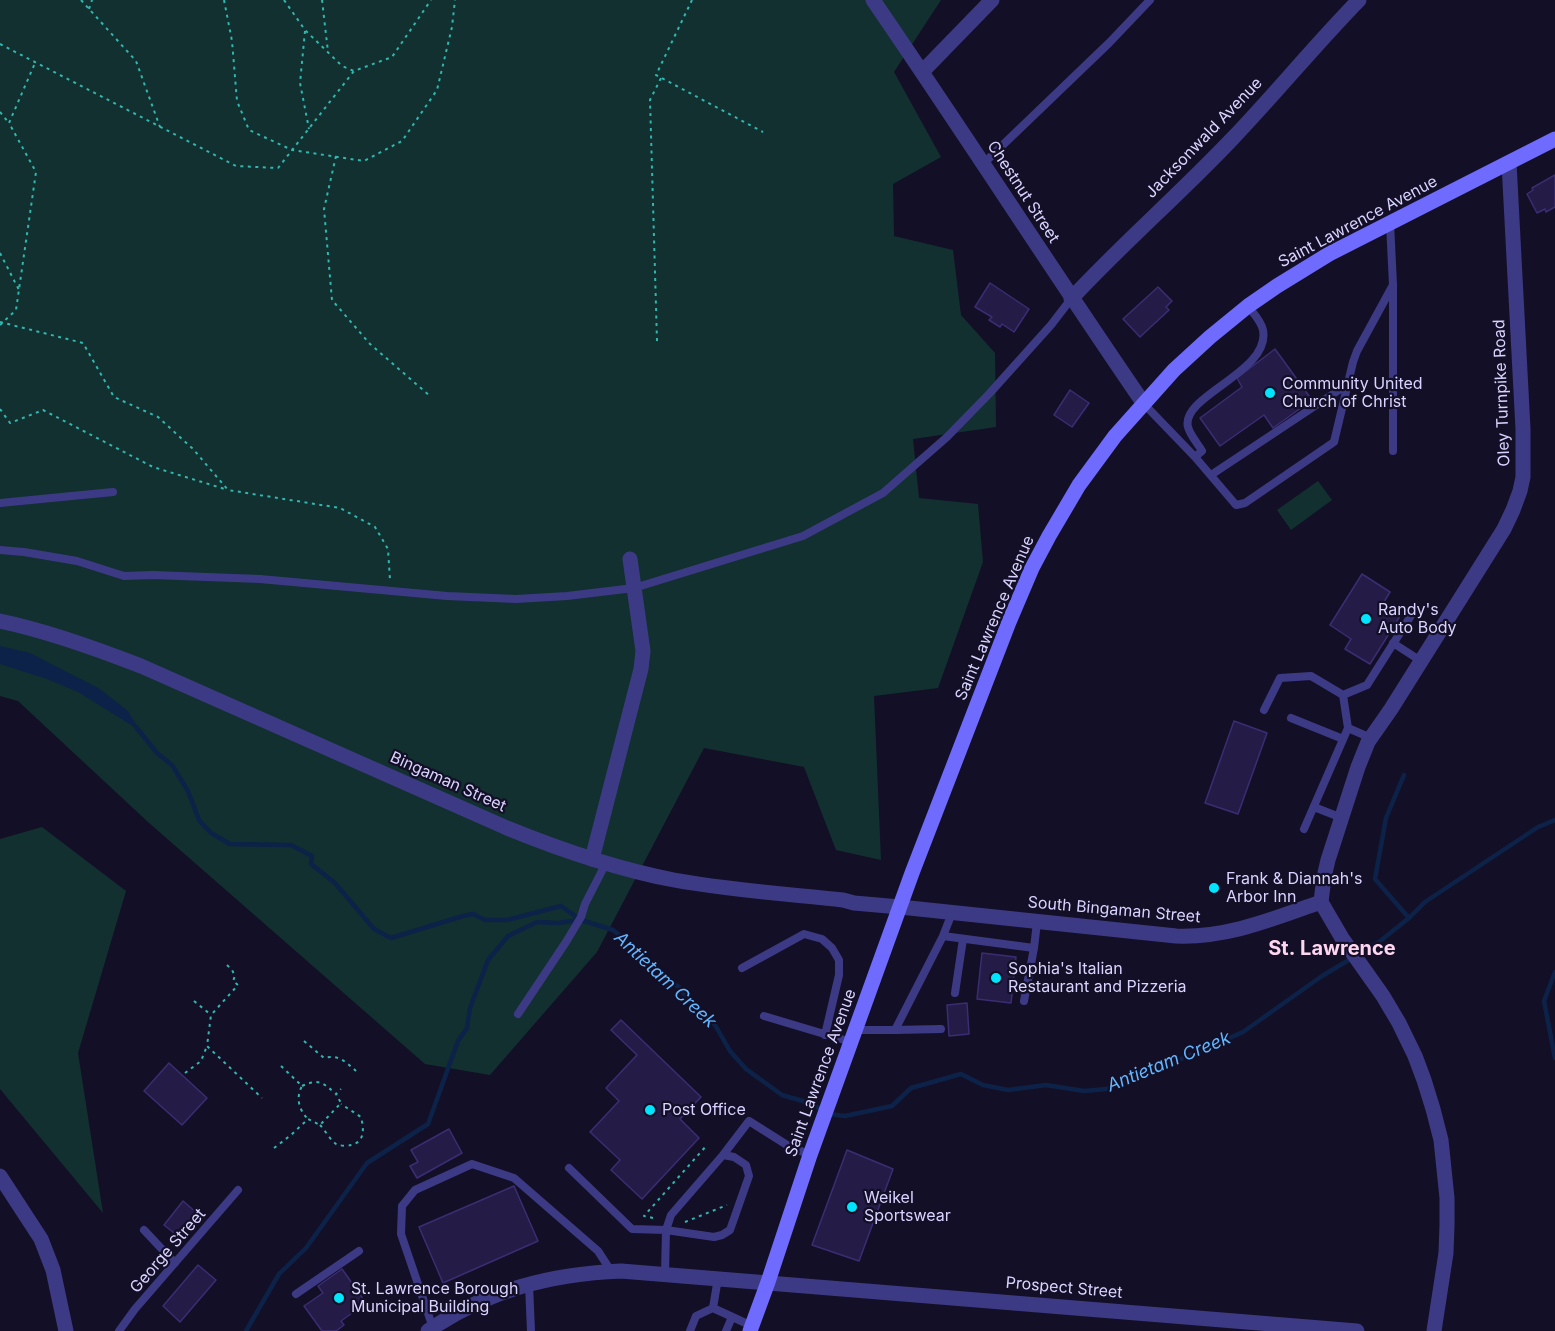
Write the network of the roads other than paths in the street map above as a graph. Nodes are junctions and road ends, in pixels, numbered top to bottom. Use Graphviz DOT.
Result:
graph roads {
  1 [pos="873,0"];
  2 [pos="992,0"];
  3 [pos="1150,0"];
  4 [pos="1359,0"];
  5 [pos="922,72"];
  6 [pos="1555,139"];
  7 [pos="1509,163"];
  8 [pos="983,164"];
  9 [pos="1390,223"];
  10 [pos="1393,285"];
  11 [pos="1071,299"];
  12 [pos="1248,306"];
  13 [pos="1348,384"];
  14 [pos="1144,404"];
  15 [pos="1393,451"];
  16 [pos="1196,457"];
  17 [pos="1211,476"];
  18 [pos="113,492"];
  19 [pos="0,503"];
  20 [pos="0,550"];
  21 [pos="630,559"];
  22 [pos="634,588"];
  23 [pos="1412,614"];
  24 [pos="0,621"];
  25 [pos="1394,643"];
  26 [pos="1421,661"];
  27 [pos="1343,695"];
  28 [pos="1264,710"];
  29 [pos="1291,718"];
  30 [pos="1347,728"];
  31 [pos="1371,738"];
  32 [pos="1343,739"];
  33 [pos="1314,807"];
  34 [pos="1342,818"];
  35 [pos="1304,829"];
  36 [pos="599,861"];
  37 [pos="1321,902"];
  38 [pos="900,907"];
  39 [pos="952,913"];
  40 [pos="1037,922"];
  41 [pos="943,936"];
  42 [pos="963,939"];
  43 [pos="1034,948"];
  44 [pos="742,968"];
  45 [pos="955,993"];
  46 [pos="1024,1001"];
  47 [pos="518,1014"];
  48 [pos="764,1016"];
  49 [pos="940,1029"];
  50 [pos="895,1030"];
  51 [pos="825,1035"];
  52 [pos="853,1036"];
  53 [pos="723,1155"];
  54 [pos="810,1155"];
  55 [pos="569,1168"];
  56 [pos="0,1176"];
  57 [pos="238,1190"];
  58 [pos="144,1230"];
  59 [pos="666,1230"];
  60 [pos="359,1251"];
  61 [pos="175,1263"];
  62 [pos="611,1271"];
  63 [pos="665,1274"];
  64 [pos="719,1278"];
  65 [pos="768,1282"];
  66 [pos="530,1284"];
  67 [pos="296,1294"];
  68 [pos="713,1308"];
  69 [pos="732,1317"];
  70 [pos="1225,1325"];
  71 [pos="751,1328"];
  72 [pos="1304,1328"];
  73 [pos="431,1329"];
  74 [pos="66,1331"];
  75 [pos="119,1331"];
  76 [pos="531,1331"];
  77 [pos="690,1331"];
  78 [pos="726,1331"];
  79 [pos="1358,1331"];
  80 [pos="1434,1331"];
  1 -- 5 [label="street, Chestnut Street"];
  2 -- 5 [label="street"];
  3 -- 8 [label="lane"];
  4 -- 11 [label="street, Jacksonwald Avenue"];
  5 -- 8 [label="street, Chestnut Street"];
  6 -- 7 [label="main road, Saint Lawrence Avenue"];
  7 -- 9 [label="main road, Saint Lawrence Avenue"];
  7 -- 26 [label="street, Oley Turnpike Road"];
  8 -- 11 [label="street, Chestnut Street"];
  9 -- 10 [label="lane"];
  9 -- 12 [label="main road, Saint Lawrence Avenue"];
  10 -- 13 [label="lane"];
  10 -- 15 [label="lane"];
  11 -- 14 [label="street, Chestnut Street"];
  11 -- 22 [label="lane"];
  12 -- 14 [label="main road, Saint Lawrence Avenue"];
  12 -- 16 [label="lane"];
  13 -- 17 [label="lane"];
  13 -- 17 [label="lane"];
  14 -- 16 [label="lane"];
  14 -- 38 [label="main road, Saint Lawrence Avenue"];
  16 -- 17 [label="lane"];
  18 -- 19 [label="lane"];
  20 -- 22 [label="lane"];
  21 -- 22 [label="street"];
  22 -- 36 [label="street"];
  23 -- 25 [label="lane"];
  24 -- 36 [label="street, Bingaman Street"];
  25 -- 26 [label="lane"];
  25 -- 27 [label="lane"];
  26 -- 31 [label="street, Oley Turnpike Road"];
  27 -- 28 [label="lane"];
  27 -- 30 [label="lane"];
  29 -- 32 [label="lane"];
  30 -- 31 [label="lane"];
  30 -- 32 [label="lane"];
  31 -- 34 [label="street, Oley Turnpike Road"];
  32 -- 33 [label="lane"];
  33 -- 34 [label="lane"];
  33 -- 35 [label="lane"];
  34 -- 37 [label="street, Oley Turnpike Road"];
  36 -- 38 [label="street, Bingaman Street"];
  36 -- 47 [label="lane"];
  37 -- 40 [label="street, South Bingaman Street"];
  37 -- 80 [label="street"];
  38 -- 39 [label="street, South Bingaman Street"];
  38 -- 52 [label="main road, Saint Lawrence Avenue"];
  39 -- 40 [label="street, South Bingaman Street"];
  39 -- 41 [label="lane"];
  40 -- 43 [label="lane"];
  41 -- 42 [label="lane"];
  41 -- 50 [label="lane"];
  42 -- 43 [label="lane"];
  42 -- 45 [label="lane"];
  43 -- 46 [label="lane"];
  44 -- 51 [label="lane"];
  48 -- 51 [label="lane"];
  49 -- 50 [label="lane"];
  50 -- 52 [label="lane"];
  51 -- 52 [label="lane"];
  52 -- 54 [label="main road, Saint Lawrence Avenue"];
  53 -- 54 [label="lane"];
  53 -- 59 [label="lane"];
  53 -- 59 [label="lane"];
  54 -- 65 [label="main road, Saint Lawrence Avenue"];
  55 -- 59 [label="lane"];
  56 -- 74 [label="street"];
  57 -- 61 [label="lane, George Street"];
  58 -- 61 [label="lane"];
  59 -- 63 [label="lane"];
  60 -- 67 [label="lane"];
  61 -- 75 [label="lane, George Street"];
  62 -- 63 [label="street, Prospect Street"];
  62 -- 66 [label="street, Prospect Street"];
  62 -- 73 [label="lane"];
  63 -- 64 [label="street, Prospect Street"];
  64 -- 65 [label="street, Prospect Street"];
  64 -- 68 [label="lane"];
  65 -- 70 [label="street, Prospect Street"];
  65 -- 71 [label="main road, Saint Lawrence Avenue"];
  66 -- 73 [label="street, Prospect Street"];
  66 -- 76 [label="lane"];
  68 -- 69 [label="lane"];
  68 -- 77 [label="lane"];
  69 -- 71 [label="lane"];
  69 -- 78 [label="lane"];
  70 -- 72 [label="street, Prospect Street"];
  72 -- 79 [label="street, Prospect Street"];
}
